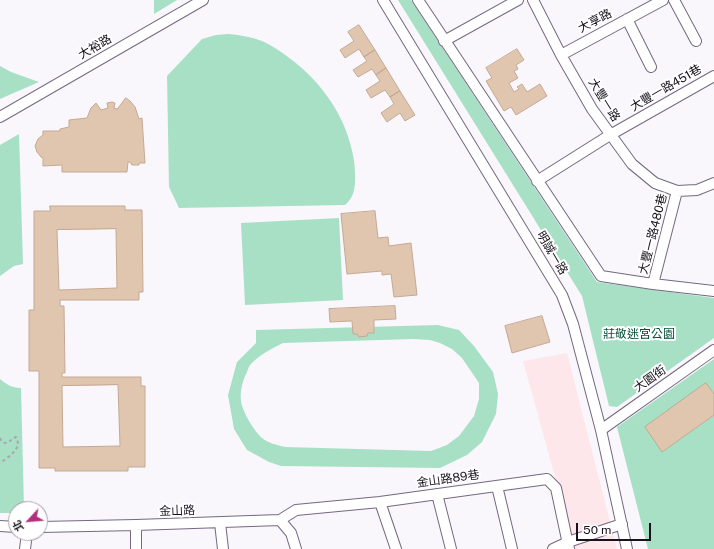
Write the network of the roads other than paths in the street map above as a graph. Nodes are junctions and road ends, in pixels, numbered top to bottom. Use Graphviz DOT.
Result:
graph roads {
  1 [pos="203,0"];
  2 [pos="383,0"];
  3 [pos="418,0"];
  4 [pos="518,0"];
  5 [pos="533,0"];
  6 [pos="663,0"];
  7 [pos="674,0"];
  8 [pos="627,19"];
  9 [pos="696,40"];
  10 [pos="444,41"];
  11 [pos="561,54"];
  12 [pos="651,67"];
  13 [pos="714,76"];
  14 [pos="0,117"];
  15 [pos="610,134"];
  16 [pos="537,181"];
  17 [pos="714,182"];
  18 [pos="677,191"];
  19 [pos="653,284"];
  20 [pos="714,291"];
  21 [pos="714,350"];
  22 [pos="602,430"];
  23 [pos="496,486"];
  24 [pos="438,494"];
  25 [pos="380,502"];
  26 [pos="280,520"];
  27 [pos="220,523"];
  28 [pos="622,524"];
  29 [pos="136,525"];
  30 [pos="48,527"];
  31 [pos="569,546"];
  32 [pos="136,549"];
  33 [pos="222,549"];
  34 [pos="296,549"];
  35 [pos="396,549"];
  36 [pos="451,549"];
  37 [pos="512,549"];
  38 [pos="553,549"];
  39 [pos="627,549"];
  1 -- 14 [label="street, 大裕路"];
  2 -- 22 [label="street, 明誠一路"];
  3 -- 10 [label="street"];
  4 -- 10 [label="street"];
  5 -- 11 [label="street, 大豐一路"];
  6 -- 8 [label="street, 大享路"];
  7 -- 9 [label="street"];
  8 -- 11 [label="street, 大享路"];
  8 -- 12 [label="street"];
  10 -- 16 [label="street"];
  11 -- 15 [label="street, 大豐一路"];
  13 -- 15 [label="street, 大豐一路451巷"];
  15 -- 16 [label="street, 大豐一路451巷"];
  15 -- 18 [label="street, 大豐一路"];
  16 -- 19 [label="street"];
  17 -- 18 [label="street"];
  18 -- 19 [label="street, 大豐一路480巷"];
  19 -- 20 [label="street"];
  21 -- 22 [label="street, 大園街"];
  22 -- 28 [label="street, 明誠一路"];
  23 -- 24 [label="street, 金山路89巷"];
  23 -- 31 [label="street, 金山路89巷"];
  23 -- 37 [label="street"];
  24 -- 25 [label="street, 金山路89巷"];
  24 -- 36 [label="street"];
  25 -- 26 [label="street, 金山路89巷"];
  25 -- 35 [label="street"];
  26 -- 27 [label="street, 金山路"];
  26 -- 34 [label="street"];
  27 -- 29 [label="street, 金山路"];
  27 -- 33 [label="street"];
  28 -- 31 [label="street"];
  28 -- 39 [label="street, 明誠一路"];
  29 -- 30 [label="street, 金山路"];
  29 -- 32 [label="street"];
  31 -- 38 [label="street"];
}
